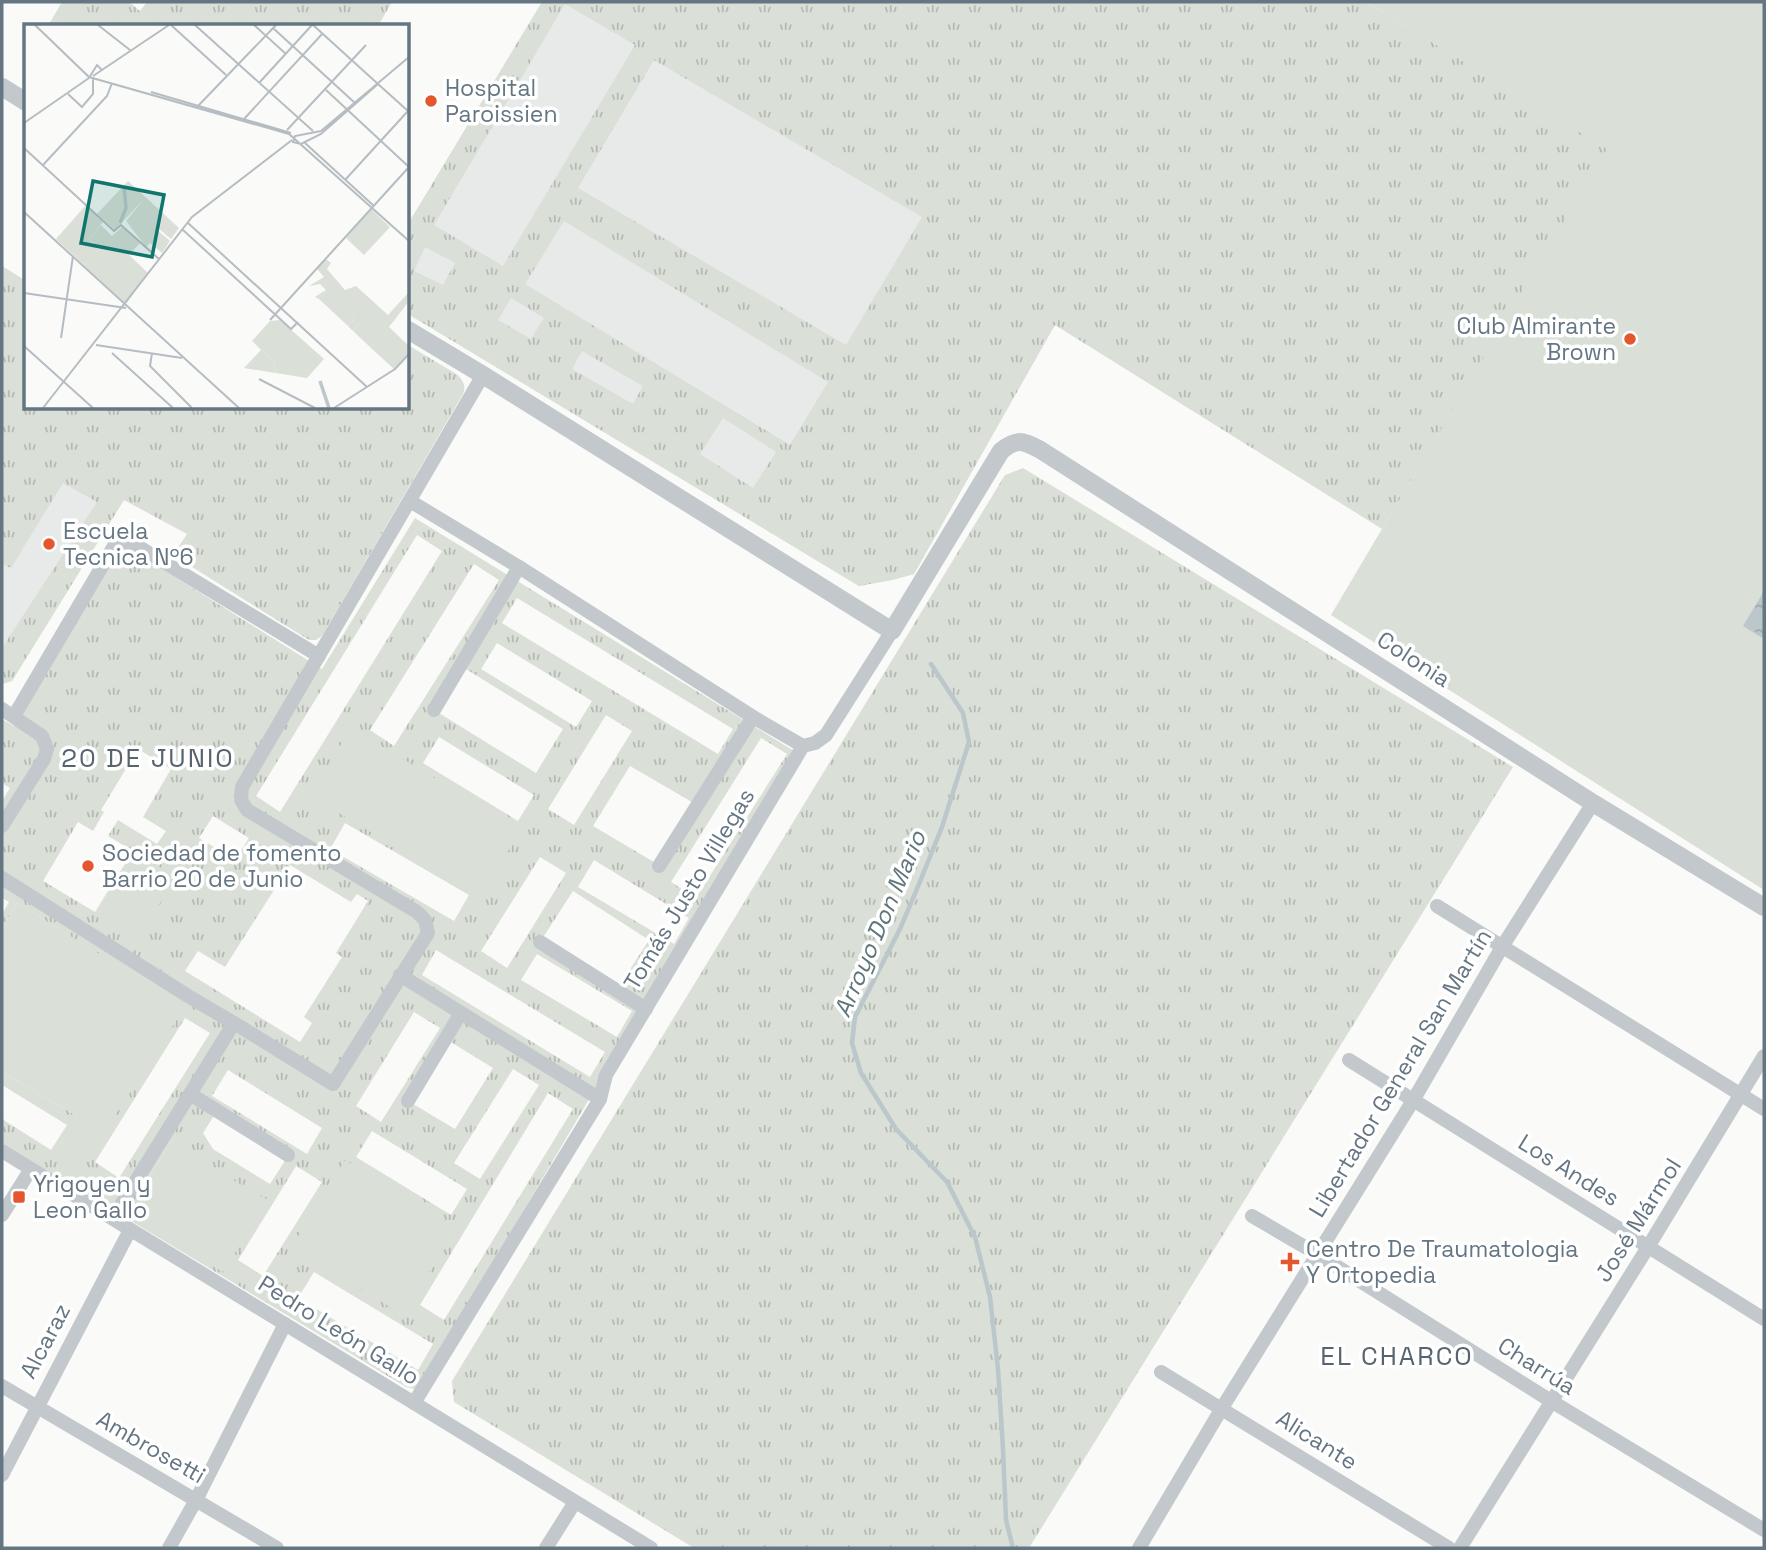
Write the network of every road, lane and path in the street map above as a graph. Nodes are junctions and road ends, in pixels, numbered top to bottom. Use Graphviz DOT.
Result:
graph roads {
  1 [pos="2,87"];
  2 [pos="24,101"];
  3 [pos="410,331"];
  4 [pos="483,375"];
  5 [pos="1039,449"];
  6 [pos="410,501"];
  7 [pos="519,567"];
  8 [pos="892,631"];
  9 [pos="318,656"];
  10 [pos="434,710"];
  11 [pos="8,713"];
  12 [pos="753,717"];
  13 [pos="803,746"];
  14 [pos="1593,803"];
  15 [pos="2,826"];
  16 [pos="659,866"];
  17 [pos="2,878"];
  18 [pos="1437,906"];
  19 [pos="1764,907"];
  20 [pos="540,942"];
  21 [pos="1502,947"];
  22 [pos="400,975"];
  23 [pos="646,1009"];
  24 [pos="461,1013"];
  25 [pos="234,1023"];
  26 [pos="1764,1056"];
  27 [pos="1349,1060"];
  28 [pos="190,1094"];
  29 [pos="1742,1095"];
  30 [pos="600,1099"];
  31 [pos="1413,1099"];
  32 [pos="408,1101"];
  33 [pos="1764,1109"];
  34 [pos="2,1151"];
  35 [pos="288,1155"];
  36 [pos="31,1168"];
  37 [pos="2,1214"];
  38 [pos="1252,1216"];
  39 [pos="113,1218"];
  40 [pos="131,1230"];
  41 [pos="1648,1247"];
  42 [pos="1317,1254"];
  43 [pos="1764,1319"];
  44 [pos="285,1324"];
  45 [pos="1161,1371"];
  46 [pos="2,1386"];
  47 [pos="1551,1401"];
  48 [pos="414,1403"];
  49 [pos="37,1406"];
  50 [pos="1222,1408"];
  51 [pos="2,1475"];
  52 [pos="196,1500"];
  53 [pos="575,1502"];
  54 [pos="1764,1530"];
  55 [pos="169,1548"];
  56 [pos="277,1548"];
  57 [pos="547,1548"];
  58 [pos="652,1548"];
  59 [pos="1139,1548"];
  60 [pos="1449,1548"];
  61 [pos="1460,1548"];
  1 -- 2 [label="street"];
  3 -- 4 [label="street"];
  4 -- 6 [label="street"];
  4 -- 8 [label="street"];
  5 -- 8 [label="street, Tomás Justo Villegas"];
  5 -- 14 [label="street, Colonia"];
  6 -- 7 [label="street"];
  6 -- 9 [label="street"];
  7 -- 10 [label="street"];
  7 -- 12 [label="street"];
  8 -- 13 [label="street, Tomás Justo Villegas"];
  9 -- 11 [label="street"];
  9 -- 22 [label="street"];
  11 -- 15 [label="street"];
  12 -- 13 [label="street"];
  12 -- 16 [label="street"];
  13 -- 23 [label="street, Tomás Justo Villegas"];
  14 -- 19 [label="street, Colonia"];
  14 -- 21 [label="street, Libertador General San Martín"];
  17 -- 25 [label="street"];
  18 -- 21 [label="street"];
  20 -- 23 [label="street"];
  21 -- 29 [label="street"];
  21 -- 31 [label="street, Libertador General San Martín"];
  22 -- 24 [label="street"];
  22 -- 25 [label="street"];
  23 -- 30 [label="street, Tomás Justo Villegas"];
  24 -- 30 [label="street"];
  24 -- 32 [label="street"];
  25 -- 28 [label="street"];
  26 -- 29 [label="street, José Mármol"];
  27 -- 31 [label="street, Los Andes"];
  28 -- 35 [label="street"];
  28 -- 39 [label="street"];
  29 -- 33 [label="street"];
  29 -- 41 [label="street, José Mármol"];
  30 -- 48 [label="street, Tomás Justo Villegas"];
  31 -- 41 [label="street, Los Andes"];
  31 -- 42 [label="street, Libertador General San Martín"];
  34 -- 36 [label="street, Pedro León Gallo"];
  36 -- 37 [label="street"];
  36 -- 39 [label="street, Pedro León Gallo"];
  38 -- 42 [label="street, Charrúa"];
  39 -- 40 [label="street, Pedro León Gallo"];
  40 -- 44 [label="street, Pedro León Gallo"];
  40 -- 49 [label="street, Alcaraz"];
  41 -- 43 [label="street, Los Andes"];
  41 -- 47 [label="street, José Mármol"];
  42 -- 47 [label="street, Charrúa"];
  42 -- 50 [label="street, Libertador General San Martín"];
  44 -- 48 [label="street, Pedro León Gallo"];
  44 -- 52 [label="street"];
  45 -- 50 [label="street, Alicante"];
  46 -- 49 [label="street, Ambrosetti"];
  47 -- 54 [label="street, Charrúa"];
  47 -- 61 [label="street, José Mármol"];
  48 -- 53 [label="street, Pedro León Gallo"];
  49 -- 51 [label="street, Alcaraz"];
  49 -- 52 [label="street, Ambrosetti"];
  50 -- 59 [label="street, Libertador General San Martín"];
  50 -- 60 [label="street, Alicante"];
  52 -- 55 [label="street"];
  52 -- 56 [label="street, Ambrosetti"];
  53 -- 57 [label="street"];
  53 -- 58 [label="street, Pedro León Gallo"];
}
